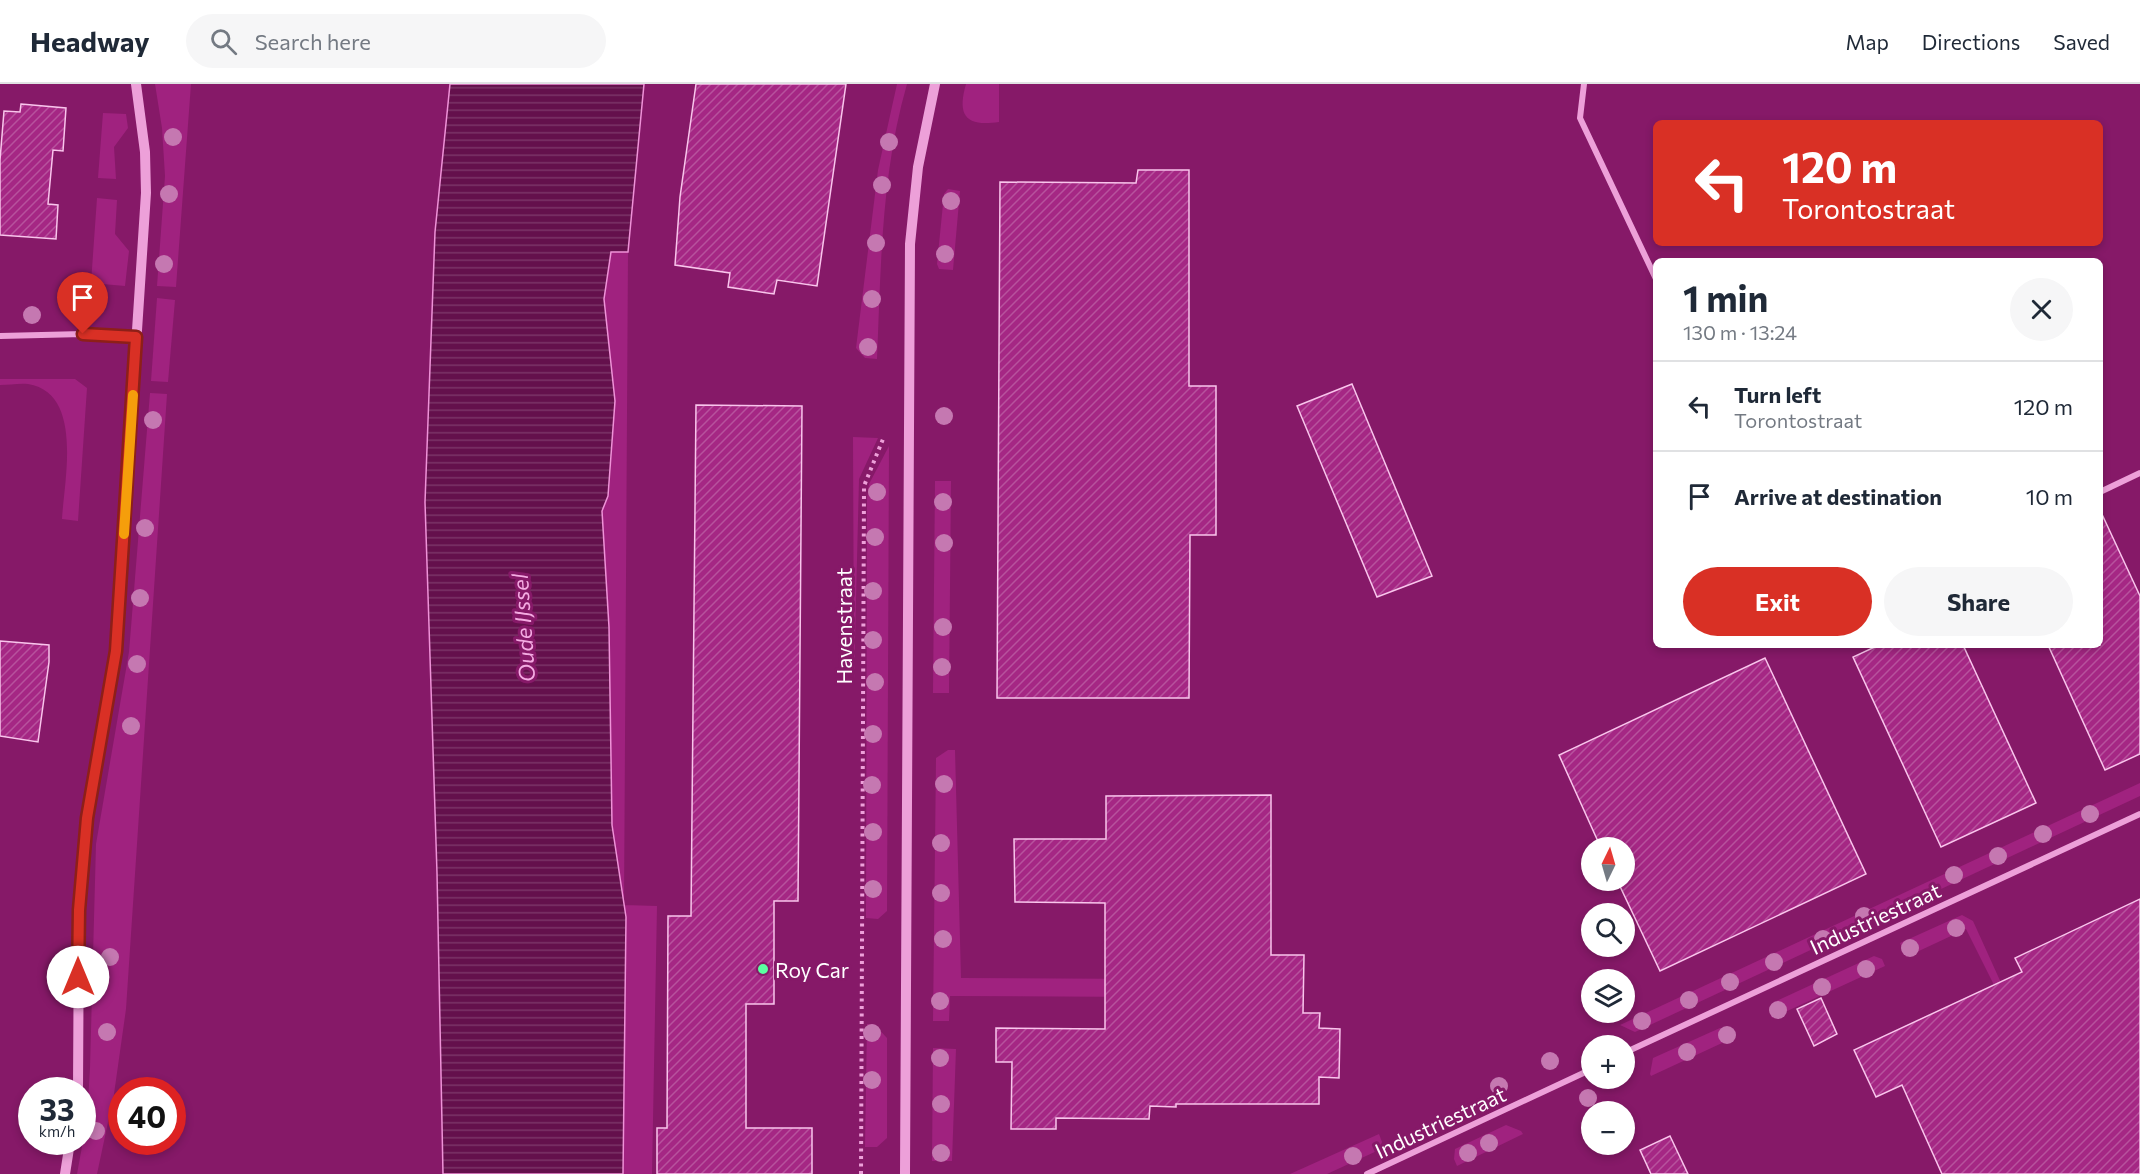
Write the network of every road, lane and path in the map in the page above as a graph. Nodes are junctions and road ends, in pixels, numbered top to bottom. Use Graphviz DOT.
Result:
graph roads {
  1 [pos="135,84"];
  2 [pos="935,84"];
  3 [pos="1584,84"];
  4 [pos="1653,273"];
  5 [pos="0,336"];
  6 [pos="136,337"];
  7 [pos="883,434"];
  8 [pos="2140,473"];
  9 [pos="2103,491"];
  10 [pos="2140,814"];
  11 [pos="1635,1048"];
  12 [pos="1581,1073"];
  13 [pos="78,1077"];
  14 [pos="68,1155"];
  15 [pos="65,1174"];
  16 [pos="861,1174"];
  17 [pos="905,1174"];
  18 [pos="1367,1174"];
  1 -- 6 [label="street"];
  2 -- 17 [label="street"];
  3 -- 4 [label="street"];
  5 -- 6 [label="street"];
  6 -- 13 [label="street"];
  7 -- 16 [label="path, Havenstraat"];
  8 -- 9 [label="street"];
  10 -- 11 [label="street, Industriestraat"];
  12 -- 18 [label="street, Industriestraat"];
  14 -- 15 [label="street"];
}
